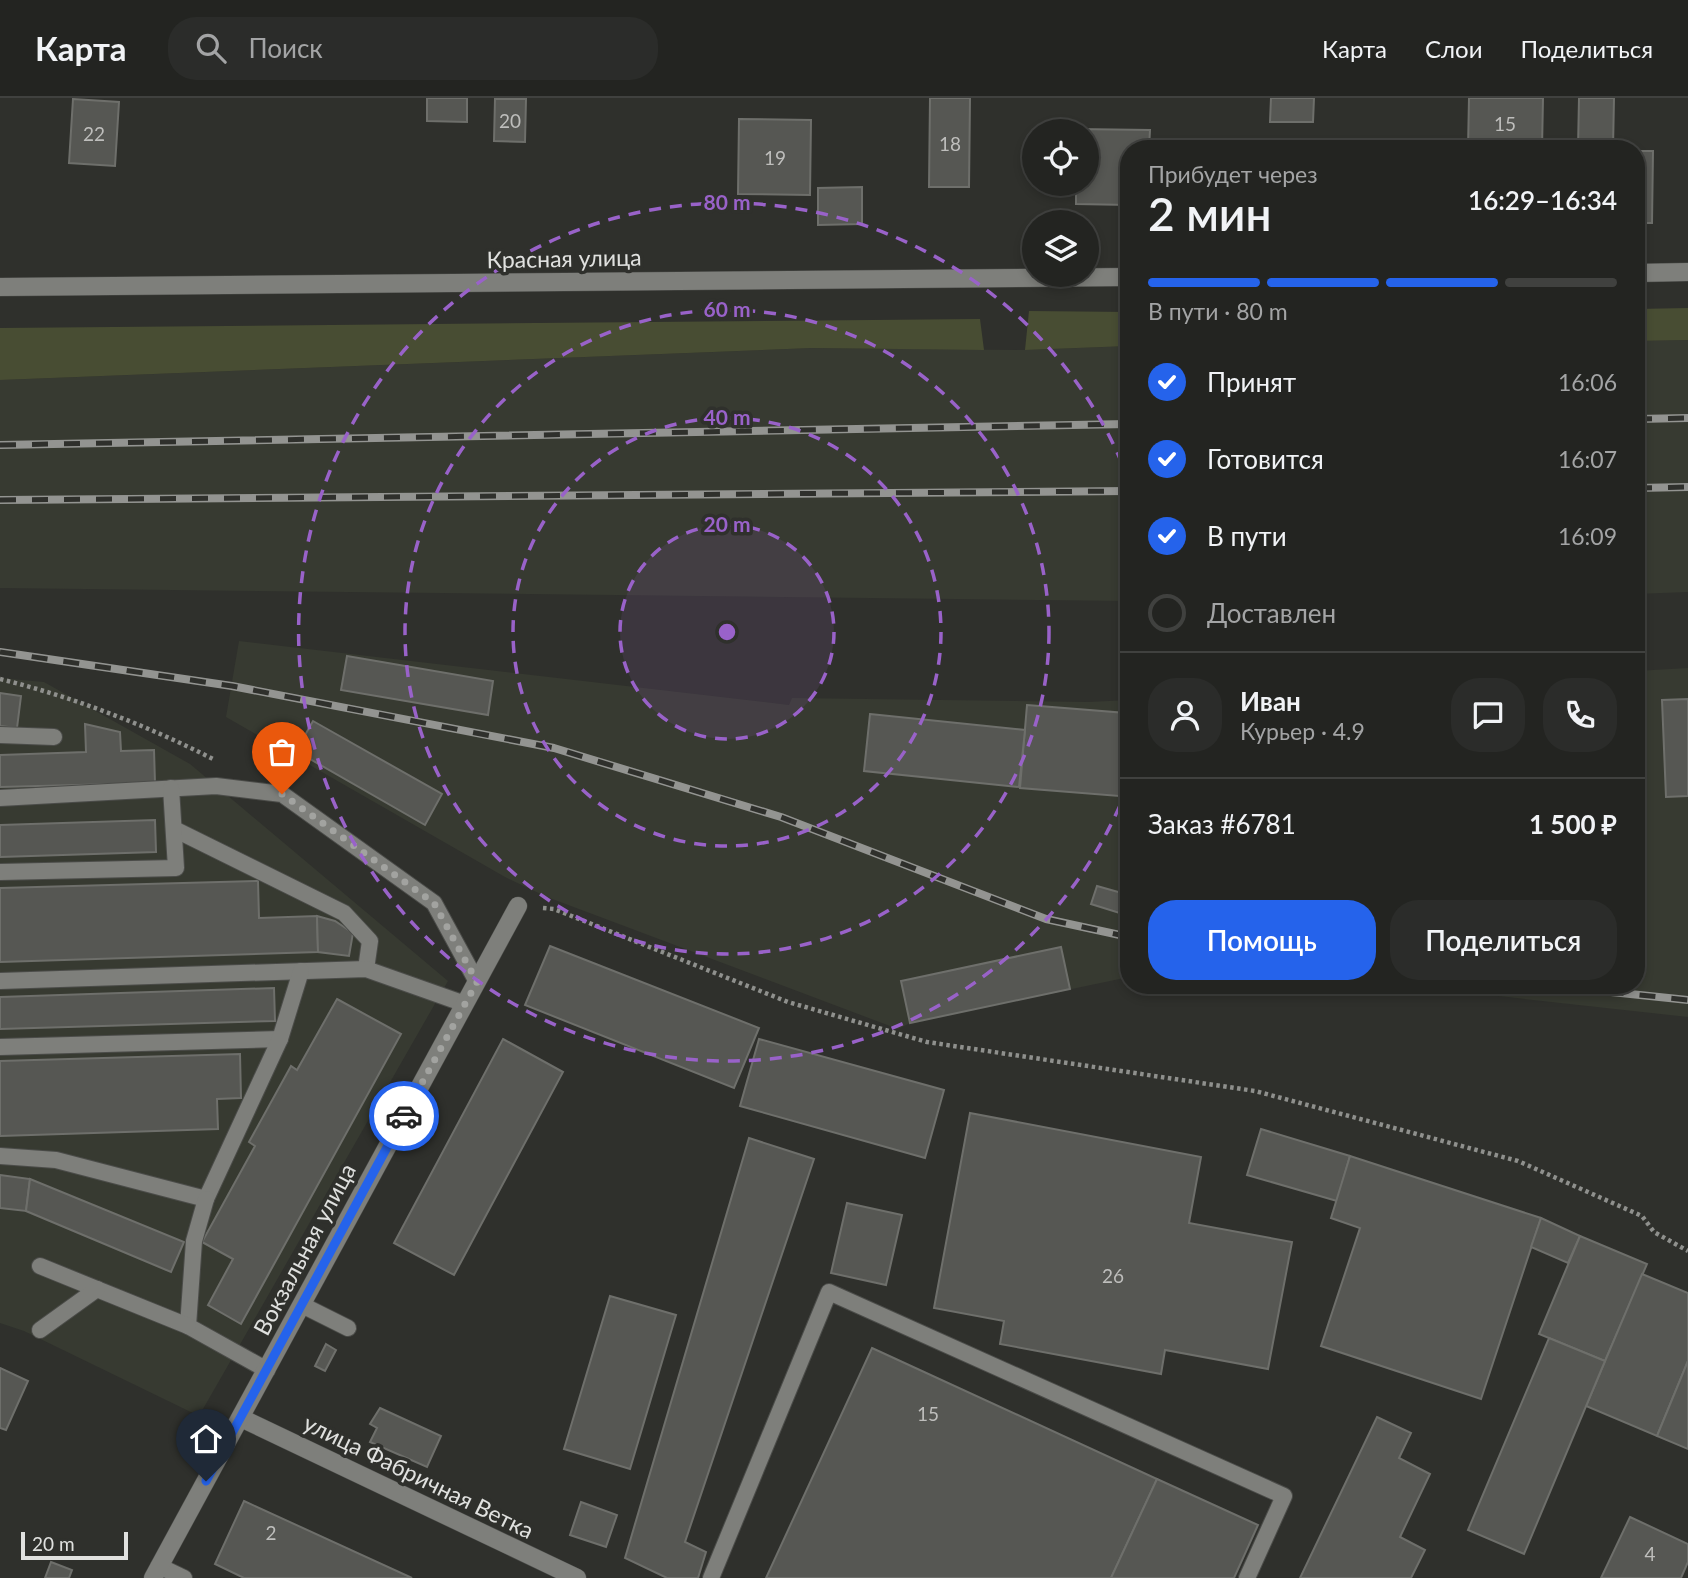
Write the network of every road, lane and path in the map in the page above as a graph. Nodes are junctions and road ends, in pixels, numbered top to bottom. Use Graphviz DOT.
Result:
graph roads {
  1 [pos="1688,272"];
  2 [pos="1645,273"];
  3 [pos="1120,277"];
  4 [pos="0,287"];
  5 [pos="0,679"];
  6 [pos="0,735"];
  7 [pos="54,737"];
  8 [pos="221,763"];
  9 [pos="171,788"];
  10 [pos="0,798"];
  11 [pos="174,830"];
  12 [pos="0,872"];
  13 [pos="518,906"];
  14 [pos="366,969"];
  15 [pos="301,971"];
  16 [pos="0,981"];
  17 [pos="477,982"];
  18 [pos="465,1004"];
  19 [pos="281,1039"];
  20 [pos="0,1046"];
  21 [pos="0,1156"];
  22 [pos="206,1199"];
  23 [pos="1688,1251"];
  24 [pos="40,1266"];
  25 [pos="97,1289"];
  26 [pos="302,1305"];
  27 [pos="188,1326"];
  28 [pos="348,1328"];
  29 [pos="40,1330"];
  30 [pos="267,1370"];
  31 [pos="241,1418"];
  32 [pos="156,1572"];
  33 [pos="184,1578"];
  34 [pos="576,1578"];
  35 [pos="711,1578"];
  36 [pos="1247,1578"];
  1 -- 2 [label="street"];
  3 -- 4 [label="street, Красная улица"];
  5 -- 8 [label="path"];
  6 -- 7 [label="lane"];
  9 -- 10 [label="lane"];
  9 -- 11 [label="lane"];
  9 -- 17 [label="lane"];
  11 -- 12 [label="lane"];
  11 -- 14 [label="lane"];
  13 -- 17 [label="street, Вокзальная улица"];
  13 -- 23 [label="path"];
  14 -- 15 [label="lane"];
  14 -- 18 [label="lane"];
  15 -- 16 [label="lane"];
  15 -- 19 [label="lane"];
  17 -- 18 [label="street, Вокзальная улица"];
  18 -- 26 [label="street, Вокзальная улица"];
  19 -- 20 [label="lane"];
  19 -- 22 [label="lane"];
  21 -- 22 [label="lane"];
  22 -- 27 [label="lane"];
  24 -- 25 [label="lane"];
  25 -- 27 [label="lane"];
  25 -- 29 [label="lane"];
  26 -- 28 [label="lane"];
  26 -- 30 [label="street, Вокзальная улица"];
  27 -- 30 [label="lane"];
  30 -- 31 [label="street, Вокзальная улица"];
  31 -- 32 [label="street, Вокзальная улица"];
  31 -- 34 [label="street, улица Фабричная Ветка"];
  32 -- 33 [label="lane"];
  35 -- 36 [label="lane"];
}
